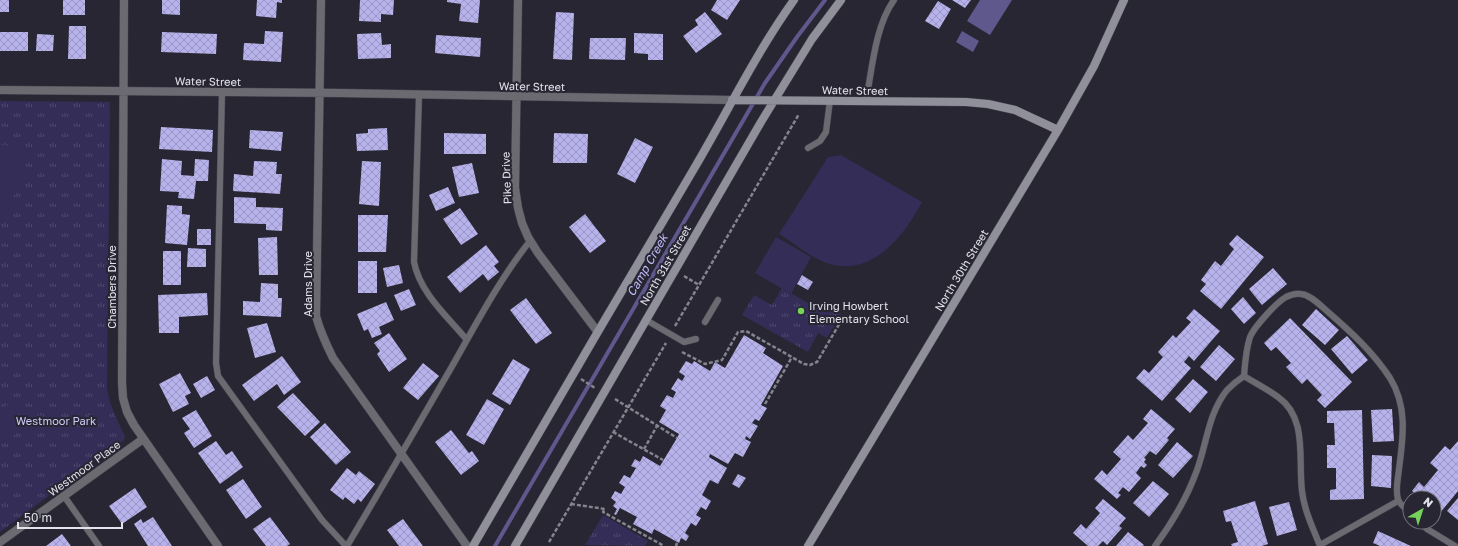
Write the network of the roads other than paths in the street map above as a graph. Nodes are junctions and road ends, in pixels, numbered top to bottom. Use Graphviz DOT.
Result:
graph roads {
  1 [pos="124,0"];
  2 [pos="321,0"];
  3 [pos="518,0"];
  4 [pos="794,0"];
  5 [pos="841,0"];
  6 [pos="894,0"];
  7 [pos="1124,0"];
  8 [pos="0,90"];
  9 [pos="123,90"];
  10 [pos="222,92"];
  11 [pos="319,93"];
  12 [pos="419,95"];
  13 [pos="516,96"];
  14 [pos="732,100"];
  15 [pos="775,100"];
  16 [pos="830,100"];
  17 [pos="866,101"];
  18 [pos="1058,130"];
  19 [pos="808,148"];
  20 [pos="530,240"];
  21 [pos="718,300"];
  22 [pos="646,320"];
  23 [pos="705,322"];
  24 [pos="597,331"];
  25 [pos="696,339"];
  26 [pos="467,340"];
  27 [pos="1244,376"];
  28 [pos="143,439"];
  29 [pos="402,454"];
  30 [pos="64,496"];
  31 [pos="1398,501"];
  32 [pos="1402,505"];
  33 [pos="1429,530"];
  34 [pos="0,542"];
  35 [pos="1320,545"];
  36 [pos="99,546"];
  37 [pos="218,546"];
  38 [pos="347,546"];
  39 [pos="467,546"];
  40 [pos="474,546"];
  41 [pos="515,546"];
  42 [pos="808,546"];
  43 [pos="1155,546"];
  44 [pos="1457,546"];
  1 -- 9 [label="street, Chambers Drive"];
  2 -- 11 [label="street, Adams Drive"];
  3 -- 13 [label="street, Pike Drive"];
  4 -- 14 [label="main road"];
  5 -- 15 [label="main road, North 31st Street"];
  6 -- 17 [label="lane"];
  7 -- 18 [label="main road, North 30th Street"];
  8 -- 9 [label="street, Water Street"];
  9 -- 10 [label="street, Water Street"];
  9 -- 28 [label="street, Chambers Drive"];
  10 -- 11 [label="street, Water Street"];
  10 -- 38 [label="lane"];
  11 -- 12 [label="street, Water Street"];
  11 -- 29 [label="street, Adams Drive"];
  12 -- 13 [label="street, Water Street"];
  12 -- 26 [label="lane"];
  13 -- 14 [label="street, Water Street"];
  13 -- 20 [label="street, Pike Drive"];
  14 -- 15 [label="main road, Water Street"];
  14 -- 24 [label="main road"];
  15 -- 16 [label="main road, Water Street"];
  15 -- 22 [label="main road, North 31st Street"];
  16 -- 17 [label="main road, Water Street"];
  16 -- 19 [label="lane"];
  17 -- 18 [label="main road, Water Street"];
  18 -- 42 [label="main road, North 30th Street"];
  20 -- 24 [label="street, Pike Drive"];
  20 -- 26 [label="lane"];
  21 -- 23 [label="lane"];
  22 -- 25 [label="lane"];
  22 -- 41 [label="main road, North 31st Street"];
  24 -- 40 [label="main road"];
  26 -- 29 [label="lane"];
  27 -- 31 [label="lane"];
  27 -- 35 [label="lane"];
  27 -- 43 [label="lane"];
  28 -- 30 [label="street, Westmoor Place"];
  28 -- 37 [label="street, Chambers Drive"];
  29 -- 38 [label="lane"];
  29 -- 39 [label="street, Adams Drive"];
  30 -- 34 [label="street, Westmoor Place"];
  30 -- 36 [label="lane"];
  31 -- 32 [label="lane"];
  31 -- 35 [label="lane"];
  33 -- 44 [label="lane"];
}
